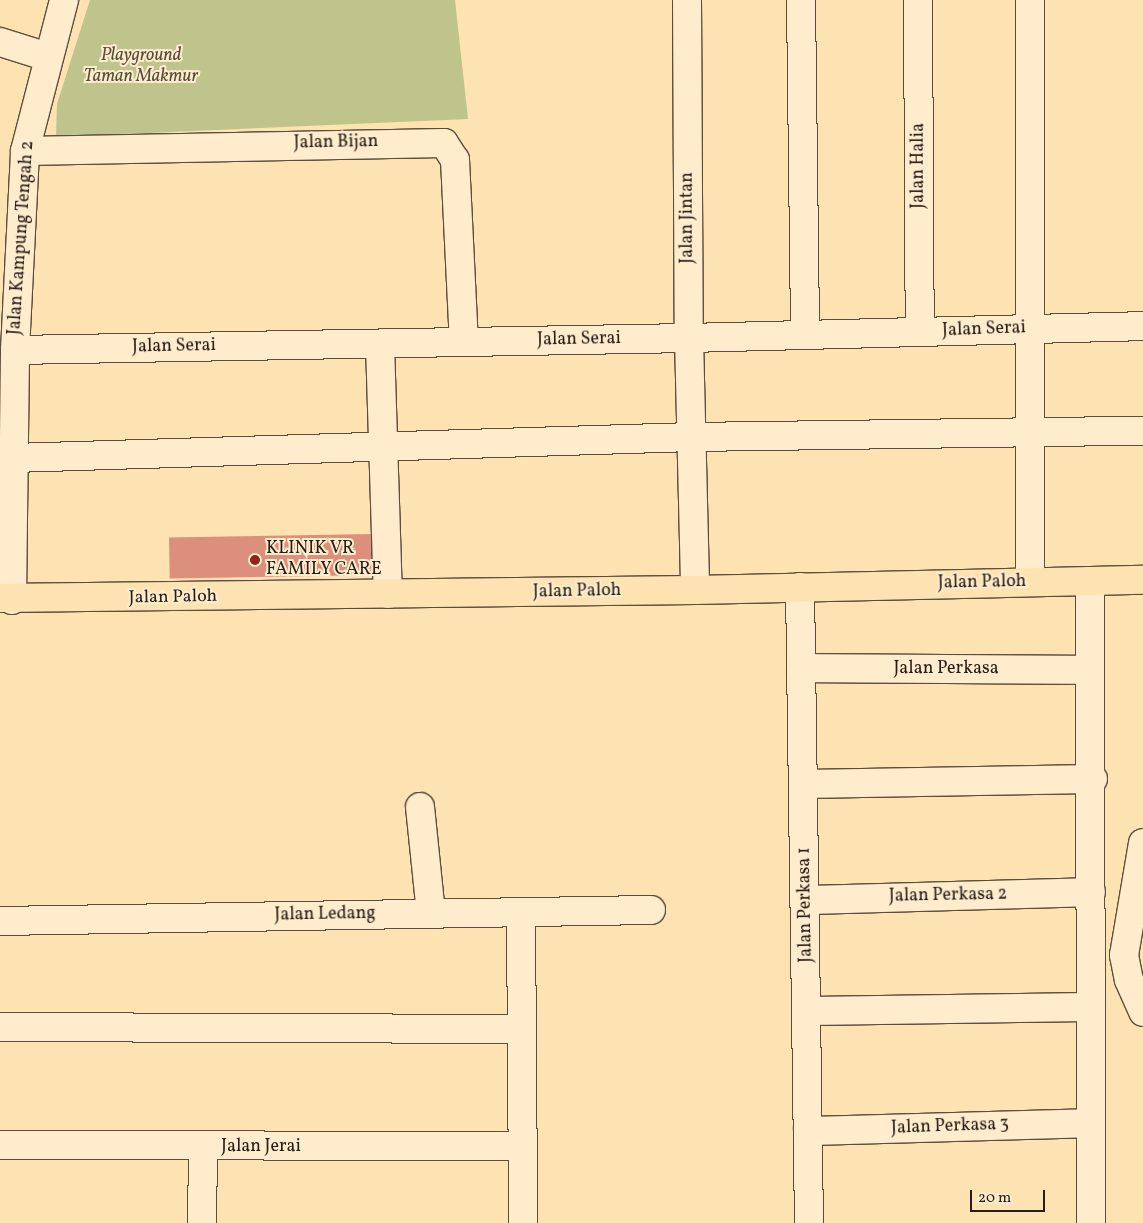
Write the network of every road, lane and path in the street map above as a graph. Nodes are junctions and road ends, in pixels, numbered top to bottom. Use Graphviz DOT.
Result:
graph roads {
  1 [pos="64,0"];
  2 [pos="687,0"];
  3 [pos="801,0"];
  4 [pos="918,0"];
  5 [pos="1030,0"];
  6 [pos="0,42"];
  7 [pos="48,58"];
  8 [pos="25,150"];
  9 [pos="9,276"];
  10 [pos="1143,326"];
  11 [pos="1029,329"];
  12 [pos="920,332"];
  13 [pos="805,335"];
  14 [pos="689,338"];
  15 [pos="464,342"];
  16 [pos="380,344"];
  17 [pos="15,350"];
  18 [pos="1143,431"];
  19 [pos="1029,432"];
  20 [pos="691,437"];
  21 [pos="383,446"];
  22 [pos="14,458"];
  23 [pos="1090,580"];
  24 [pos="1143,580"];
  25 [pos="1030,582"];
  26 [pos="800,587"];
  27 [pos="695,590"];
  28 [pos="388,594"];
  29 [pos="4,601"];
  30 [pos="801,668"];
  31 [pos="1090,670"];
  32 [pos="1093,779"];
  33 [pos="804,784"];
  34 [pos="420,807"];
  35 [pos="1142,857"];
  36 [pos="1091,892"];
  37 [pos="806,900"];
  38 [pos="651,910"];
  39 [pos="521,912"];
  40 [pos="431,913"];
  41 [pos="0,920"];
  42 [pos="1091,1007"];
  43 [pos="807,1011"];
  44 [pos="1143,1012"];
  45 [pos="0,1027"];
  46 [pos="522,1029"];
  47 [pos="1091,1123"];
  48 [pos="808,1131"];
  49 [pos="0,1145"];
  50 [pos="523,1146"];
  51 [pos="204,1147"];
  52 [pos="202,1223"];
  53 [pos="523,1223"];
  54 [pos="809,1223"];
  55 [pos="1091,1223"];
  1 -- 7 [label="street, Jalan Kampung Tengah 2"];
  2 -- 14 [label="street, Jalan Jintan"];
  3 -- 13 [label="street"];
  4 -- 12 [label="street, Jalan Halia"];
  5 -- 11 [label="street"];
  6 -- 7 [label="street"];
  7 -- 8 [label="street, Jalan Kampung Tengah 2"];
  8 -- 9 [label="street, Jalan Kampung Tengah 2"];
  8 -- 15 [label="street, Jalan Bijan"];
  9 -- 17 [label="street, Jalan Kampung Tengah 2"];
  10 -- 11 [label="street, Jalan Serai"];
  11 -- 12 [label="street, Jalan Serai"];
  11 -- 19 [label="street"];
  12 -- 13 [label="street, Jalan Serai"];
  13 -- 14 [label="street, Jalan Serai"];
  14 -- 15 [label="street, Jalan Serai"];
  14 -- 20 [label="street, Jalan Jintan"];
  15 -- 16 [label="street, Jalan Serai"];
  16 -- 17 [label="street, Jalan Serai"];
  16 -- 21 [label="street"];
  17 -- 22 [label="street, Jalan Kampung Tengah 2"];
  18 -- 19 [label="street"];
  19 -- 20 [label="street"];
  19 -- 25 [label="street"];
  20 -- 21 [label="street"];
  20 -- 27 [label="street, Jalan Jintan"];
  21 -- 22 [label="street"];
  21 -- 28 [label="street"];
  22 -- 29 [label="street, Jalan Kampung Tengah 2"];
  23 -- 24 [label="main road, Jalan Paloh"];
  23 -- 25 [label="main road, Jalan Paloh"];
  23 -- 31 [label="street"];
  25 -- 26 [label="main road, Jalan Paloh"];
  26 -- 27 [label="main road, Jalan Paloh"];
  26 -- 30 [label="street, Jalan Perkasa 1"];
  27 -- 28 [label="main road, Jalan Paloh"];
  28 -- 29 [label="main road, Jalan Paloh"];
  30 -- 31 [label="street, Jalan Perkasa"];
  30 -- 33 [label="street, Jalan Perkasa 1"];
  31 -- 32 [label="street"];
  32 -- 33 [label="street"];
  32 -- 36 [label="street"];
  33 -- 37 [label="street, Jalan Perkasa 1"];
  34 -- 40 [label="street"];
  35 -- 44 [label="street"];
  36 -- 37 [label="street, Jalan Perkasa 2"];
  36 -- 42 [label="street"];
  37 -- 43 [label="street, Jalan Perkasa 1"];
  38 -- 39 [label="street, Jalan Ledang"];
  39 -- 40 [label="street, Jalan Ledang"];
  39 -- 46 [label="street"];
  40 -- 41 [label="street, Jalan Ledang"];
  42 -- 43 [label="street"];
  42 -- 47 [label="street"];
  43 -- 48 [label="street, Jalan Perkasa 1"];
  45 -- 46 [label="street"];
  46 -- 50 [label="street"];
  47 -- 48 [label="street, Jalan Perkasa 3"];
  47 -- 55 [label="street"];
  48 -- 54 [label="street, Jalan Perkasa 1"];
  49 -- 51 [label="street, Jalan Jerai"];
  50 -- 51 [label="street, Jalan Jerai"];
  50 -- 53 [label="street"];
  51 -- 52 [label="street"];
}
